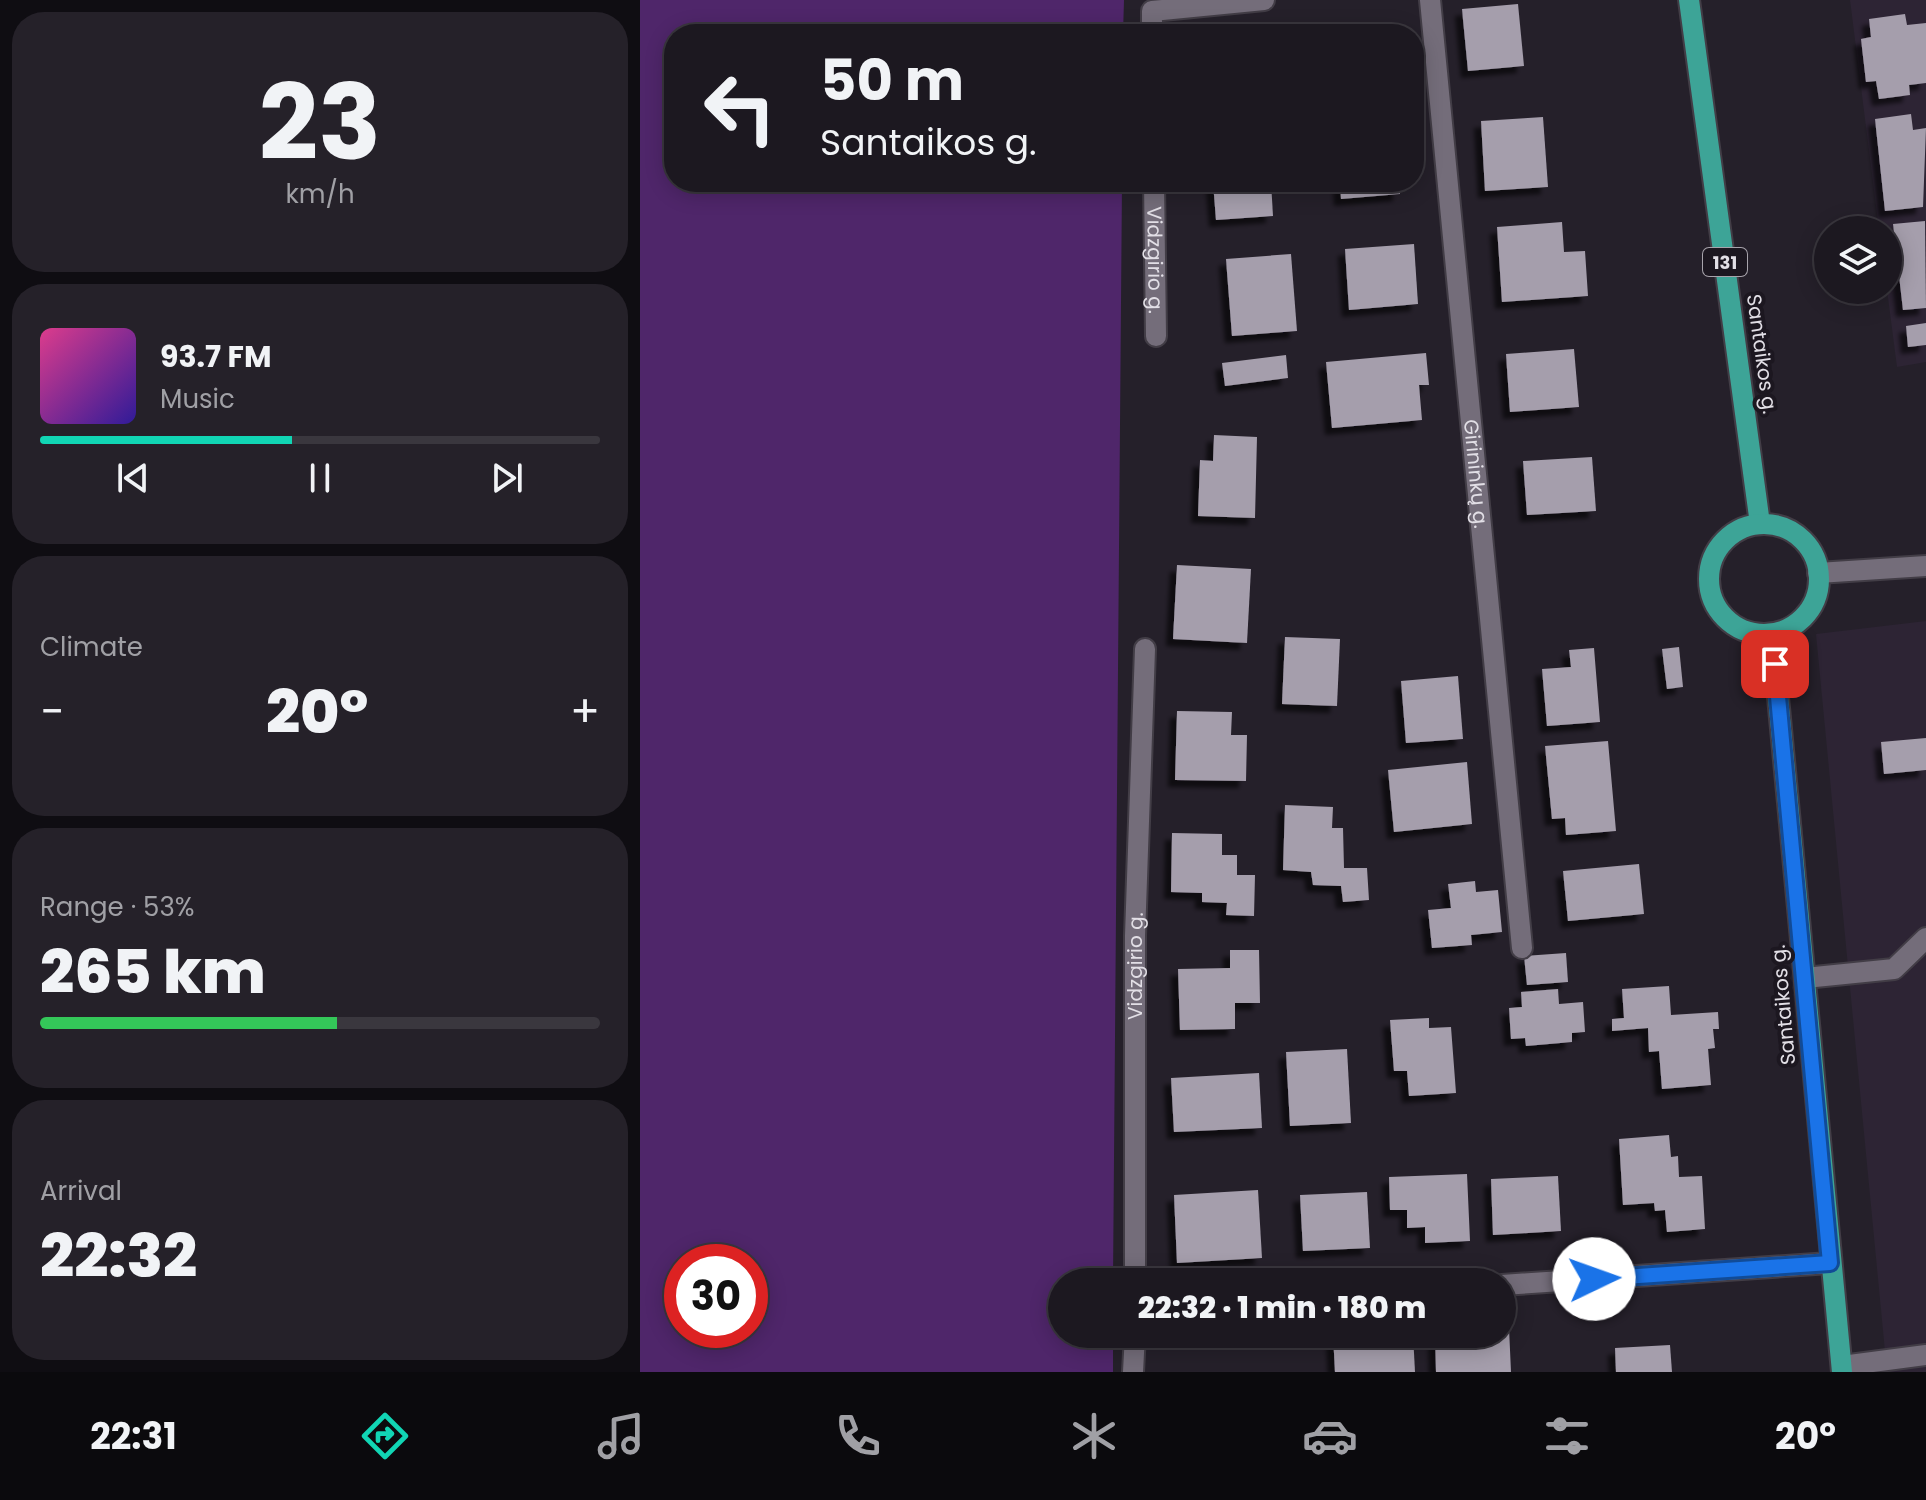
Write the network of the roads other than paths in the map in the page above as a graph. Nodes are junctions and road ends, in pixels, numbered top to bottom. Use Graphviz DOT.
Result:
graph roads {
  1 [pos="1264,0"];
  2 [pos="1430,0"];
  3 [pos="1689,0"];
  4 [pos="1152,24"];
  5 [pos="1154,192"];
  6 [pos="1156,336"];
  7 [pos="1760,524"];
  8 [pos="1926,566"];
  9 [pos="1818,573"];
  10 [pos="1772,634"];
  11 [pos="1145,649"];
  12 [pos="1926,938"];
  13 [pos="1522,948"];
  14 [pos="1805,978"];
  15 [pos="1830,1263"];
  16 [pos="1135,1268"];
  17 [pos="1516,1284"];
  18 [pos="1134,1348"];
  19 [pos="1926,1355"];
  20 [pos="1842,1369"];
  21 [pos="1133,1372"];
  1 -- 4 [label="street"];
  2 -- 13 [label="street, Girininkų g."];
  3 -- 7 [label="main road, Santaikos g. / 131"];
  5 -- 6 [label="street, Vidzgirio g."];
  7 -- 9 [label="main road"];
  7 -- 10 [label="main road"];
  8 -- 9 [label="street"];
  9 -- 10 [label="main road"];
  10 -- 14 [label="main road, Santaikos g."];
  11 -- 16 [label="street, Vidzgirio g."];
  12 -- 14 [label="street"];
  14 -- 15 [label="main road, Santaikos g."];
  15 -- 17 [label="street"];
  15 -- 20 [label="main road, Santaikos g."];
  18 -- 21 [label="street"];
  19 -- 20 [label="street"];
}
